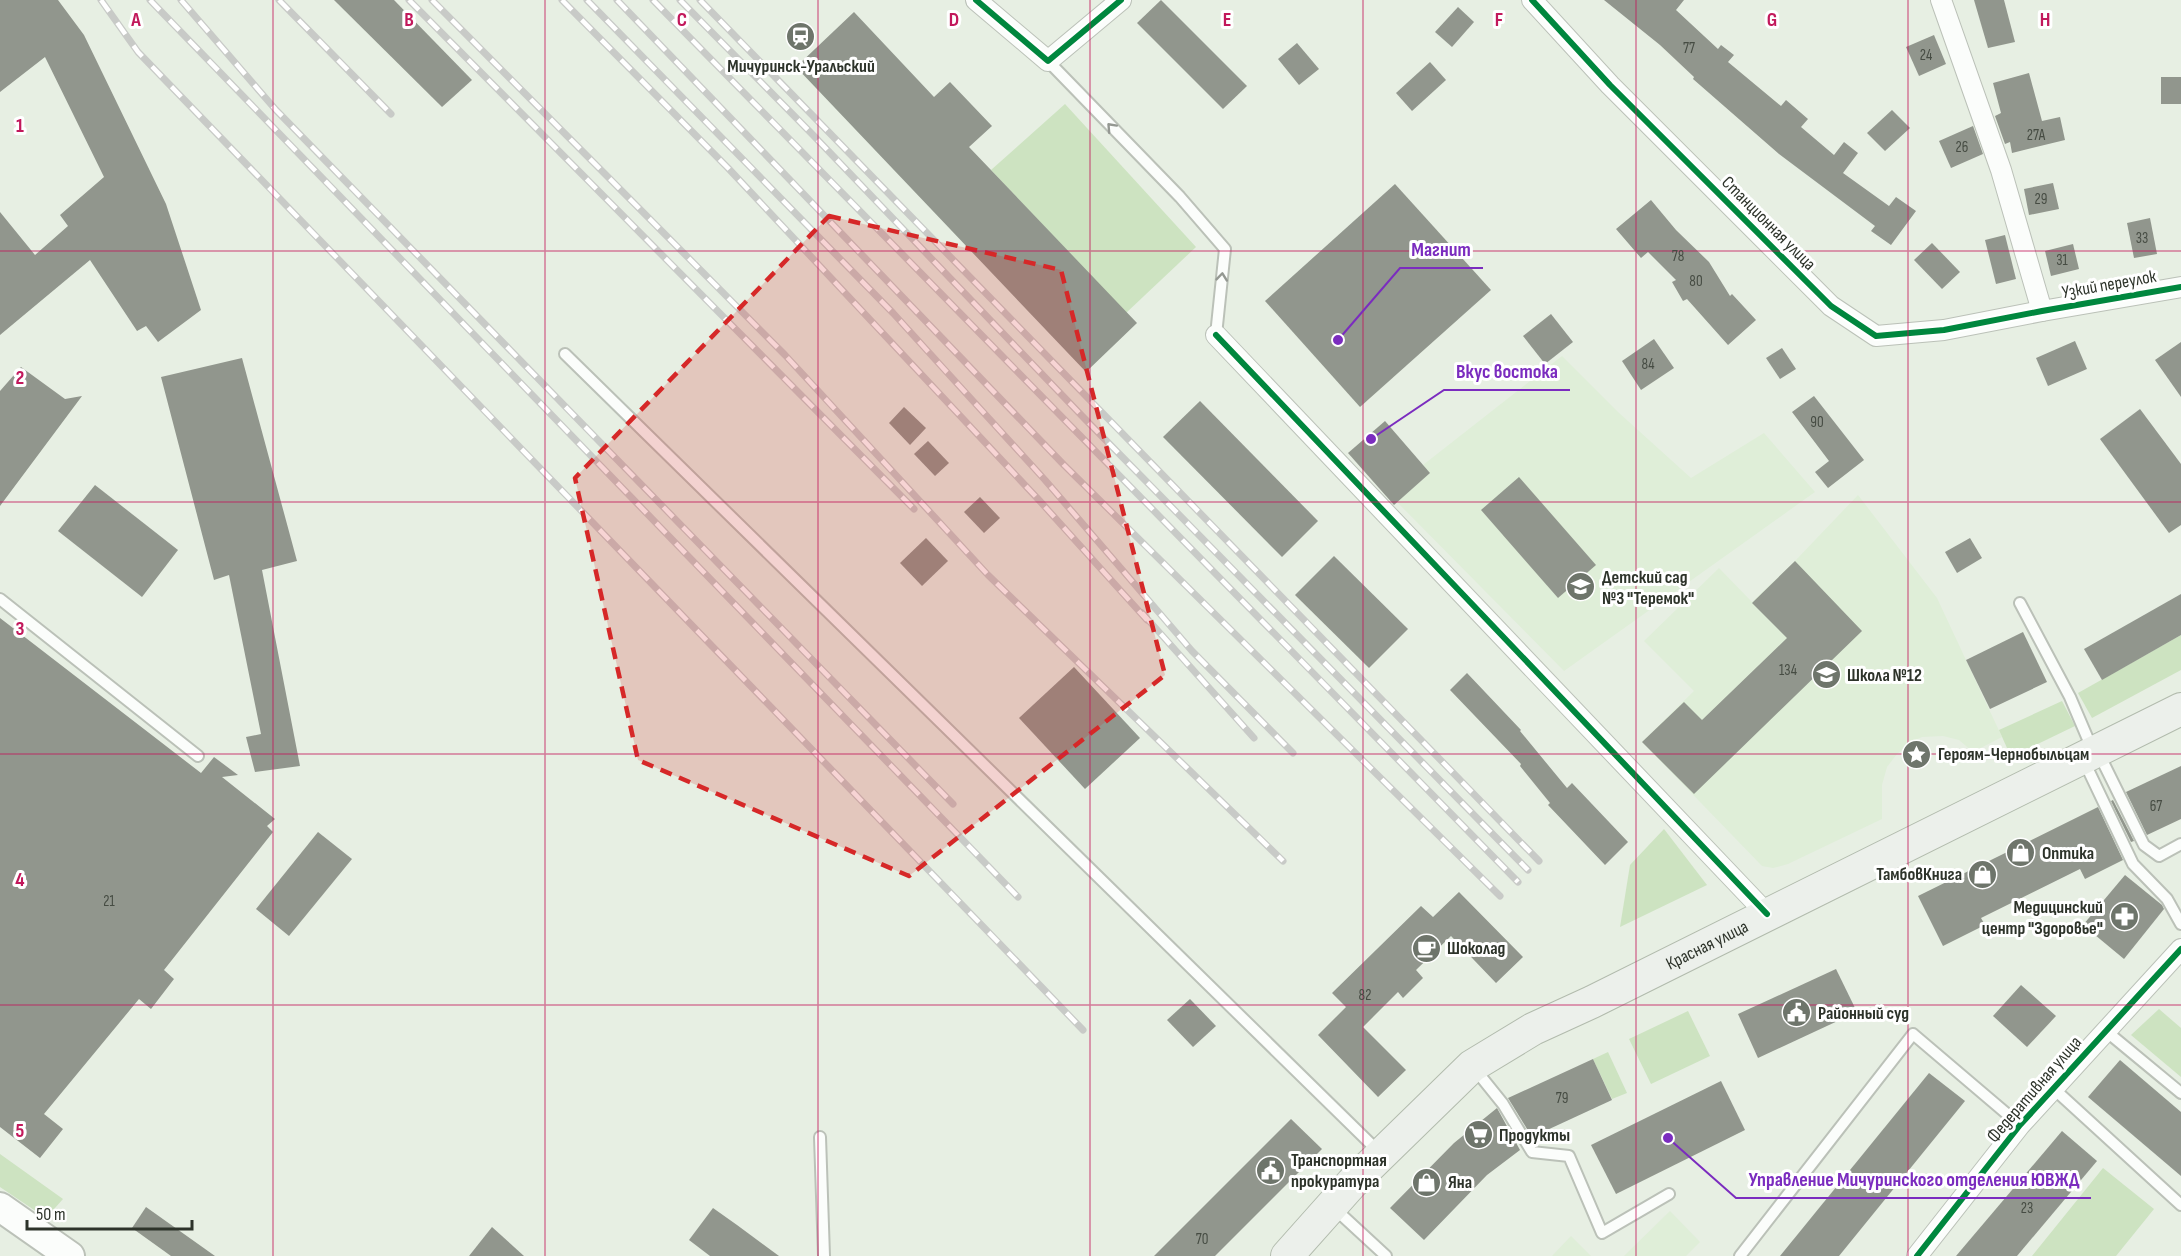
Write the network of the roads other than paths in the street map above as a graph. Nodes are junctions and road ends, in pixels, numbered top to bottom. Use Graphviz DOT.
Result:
graph roads {
  1 [pos="976,0"];
  2 [pos="1121,0"];
  3 [pos="1532,0"];
  4 [pos="1941,0"];
  5 [pos="1048,61"];
  6 [pos="2181,287"];
  7 [pos="2042,311"];
  8 [pos="1216,335"];
  9 [pos="565,354"];
  10 [pos="0,599"];
  11 [pos="2020,603"];
  12 [pos="2181,709"];
  13 [pos="2092,754"];
  14 [pos="198,756"];
  15 [pos="2181,844"];
  16 [pos="1767,914"];
  17 [pos="2181,924"];
  18 [pos="2181,949"];
  19 [pos="2106,1031"];
  20 [pos="1472,1066"];
  21 [pos="2053,1088"];
  22 [pos="2181,1093"];
  23 [pos="2020,1125"];
  24 [pos="820,1137"];
  25 [pos="1382,1154"];
  26 [pos="1669,1194"];
  27 [pos="2181,1205"];
  28 [pos="1332,1206"];
  29 [pos="0,1207"];
  30 [pos="70,1256"];
  31 [pos="824,1256"];
  32 [pos="1287,1256"];
  33 [pos="1386,1256"];
  34 [pos="1740,1256"];
  35 [pos="1917,1256"];
  1 -- 5 [label="street"];
  2 -- 5 [label="street"];
  3 -- 7 [label="street, Станционная улица"];
  4 -- 7 [label="street, Узкий переулок"];
  8 -- 5 [label="lane, one-way"];
  6 -- 7 [label="street, Узкий переулок"];
  8 -- 16 [label="street"];
  9 -- 25 [label="lane"];
  10 -- 14 [label="lane"];
  11 -- 13 [label="lane"];
  12 -- 13 [label="main road, Красная улица"];
  13 -- 15 [label="lane"];
  13 -- 16 [label="main road, Красная улица"];
  13 -- 17 [label="lane"];
  16 -- 20 [label="main road, Красная улица"];
  18 -- 19 [label="street, Федеративная улица"];
  19 -- 21 [label="street, Федеративная улица"];
  19 -- 22 [label="lane"];
  20 -- 25 [label="main road, Красная улица"];
  20 -- 26 [label="lane"];
  21 -- 23 [label="street, Федеративная улица"];
  21 -- 27 [label="lane"];
  23 -- 34 [label="lane"];
  23 -- 35 [label="street, Федеративная улица"];
  24 -- 31 [label="lane"];
  25 -- 28 [label="main road, Красная улица"];
  28 -- 32 [label="main road, Красная улица"];
  28 -- 33 [label="lane"];
  29 -- 30 [label="main road"];
}
